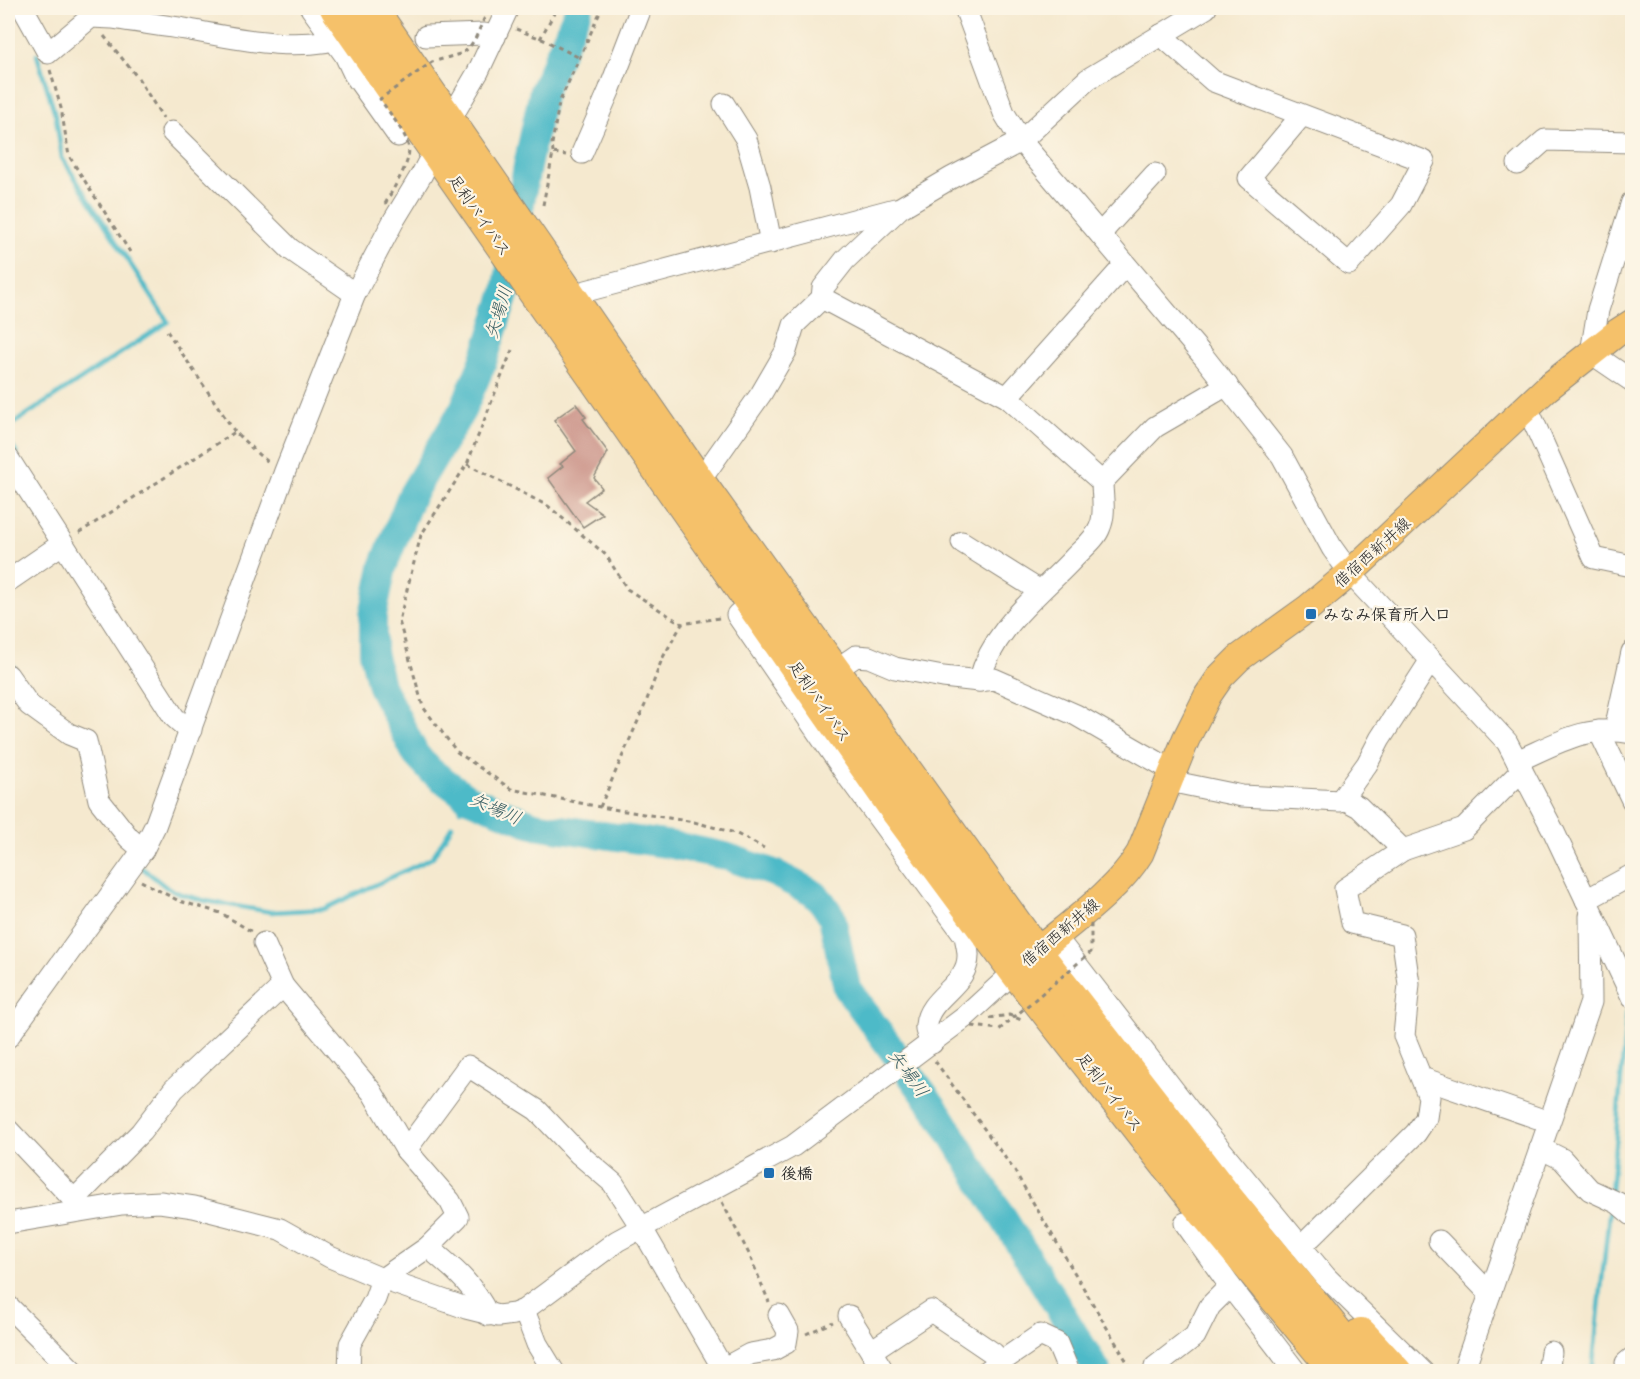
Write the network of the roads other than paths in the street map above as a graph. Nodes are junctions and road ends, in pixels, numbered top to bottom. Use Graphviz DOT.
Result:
graph roads {
  1 [pos="23,8"];
  2 [pos="311,8"];
  3 [pos="336,8"];
  4 [pos="372,8"];
  5 [pos="641,8"];
  6 [pos="965,8"];
  7 [pos="983,8"];
  8 [pos="1206,8"];
  9 [pos="505,24"];
  10 [pos="1161,35"];
  11 [pos="426,36"];
  12 [pos="344,37"];
  13 [pos="975,38"];
  14 [pos="724,104"];
  15 [pos="1302,115"];
  16 [pos="450,120"];
  17 [pos="172,132"];
  18 [pos="398,136"];
  19 [pos="1021,141"];
  20 [pos="1632,142"];
  21 [pos="435,151"];
  22 [pos="582,153"];
  23 [pos="1518,164"];
  24 [pos="1155,174"];
  25 [pos="1632,202"];
  26 [pos="900,208"];
  27 [pos="1100,234"];
  28 [pos="771,243"];
  29 [pos="1125,265"];
  30 [pos="355,294"];
  31 [pos="571,295"];
  32 [pos="822,298"];
  33 [pos="1632,323"];
  34 [pos="1592,353"];
  35 [pos="1632,381"];
  36 [pos="1227,385"];
  37 [pos="1007,397"];
  38 [pos="1527,407"];
  39 [pos="8,458"];
  40 [pos="699,482"];
  41 [pos="1102,482"];
  42 [pos="962,542"];
  43 [pos="63,544"];
  44 [pos="1632,566"];
  45 [pos="1350,573"];
  46 [pos="8,580"];
  47 [pos="1040,591"];
  48 [pos="744,608"];
  49 [pos="1431,660"];
  50 [pos="1631,664"];
  51 [pos="834,671"];
  52 [pos="8,675"];
  53 [pos="979,681"];
  54 [pos="191,729"];
  55 [pos="1615,731"];
  56 [pos="1519,766"];
  57 [pos="1171,776"];
  58 [pos="1342,798"];
  59 [pos="1632,800"];
  60 [pos="142,849"];
  61 [pos="1403,850"];
  62 [pos="1632,875"];
  63 [pos="1588,904"];
  64 [pos="264,943"];
  65 [pos="1035,953"];
  66 [pos="283,987"];
  67 [pos="1632,997"];
  68 [pos="8,1037"];
  69 [pos="925,1048"];
  70 [pos="1422,1078"];
  71 [pos="1549,1122"];
  72 [pos="8,1130"];
  73 [pos="1540,1148"];
  74 [pos="406,1150"];
  75 [pos="1228,1199"];
  76 [pos="75,1205"];
  77 [pos="1190,1212"];
  78 [pos="1632,1215"];
  79 [pos="8,1223"];
  80 [pos="641,1227"];
  81 [pos="1439,1241"];
  82 [pos="428,1247"];
  83 [pos="1301,1247"];
  84 [pos="382,1278"];
  85 [pos="1230,1286"];
  86 [pos="1490,1294"];
  87 [pos="8,1306"];
  88 [pos="524,1310"];
  89 [pos="488,1315"];
  90 [pos="779,1315"];
  91 [pos="849,1316"];
  92 [pos="871,1351"];
  93 [pos="1327,1356"];
  94 [pos="993,1366"];
  95 [pos="1155,1366"];
  96 [pos="721,1370"];
  97 [pos="74,1371"];
  98 [pos="349,1371"];
  99 [pos="554,1371"];
  100 [pos="884,1371"];
  101 [pos="1070,1371"];
  102 [pos="1296,1371"];
  103 [pos="1368,1371"];
  104 [pos="1396,1371"];
  105 [pos="1423,1371"];
  106 [pos="1463,1371"];
  1 -- 12 [label="street"];
  2 -- 12 [label="street"];
  3 -- 12 [label="highway, 足利バイパス"];
  4 -- 16 [label="highway, 足利バイパス"];
  5 -- 22 [label="street"];
  6 -- 13 [label="street"];
  7 -- 13 [label="street"];
  8 -- 10 [label="street"];
  9 -- 11 [label="street"];
  9 -- 16 [label="street"];
  10 -- 15 [label="street"];
  10 -- 19 [label="street"];
  12 -- 18 [label="street"];
  12 -- 21 [label="highway, 足利バイパス"];
  13 -- 19 [label="street"];
  14 -- 28 [label="street"];
  15 -- 15 [label="street"];
  16 -- 21 [label="street"];
  16 -- 31 [label="highway, 足利バイパス"];
  17 -- 30 [label="street"];
  19 -- 26 [label="street"];
  19 -- 27 [label="street"];
  20 -- 23 [label="street"];
  21 -- 30 [label="street"];
  21 -- 48 [label="highway, 足利バイパス"];
  24 -- 27 [label="street"];
  25 -- 34 [label="street"];
  26 -- 28 [label="street"];
  26 -- 32 [label="street"];
  27 -- 29 [label="street"];
  28 -- 31 [label="street"];
  29 -- 36 [label="street"];
  29 -- 37 [label="street"];
  30 -- 54 [label="street"];
  31 -- 40 [label="highway, 足利バイパス"];
  32 -- 37 [label="street"];
  32 -- 40 [label="street"];
  33 -- 34 [label="main road, 借宿西新井線"];
  34 -- 35 [label="street"];
  34 -- 38 [label="main road, 借宿西新井線"];
  36 -- 41 [label="street"];
  36 -- 45 [label="street"];
  37 -- 41 [label="street"];
  38 -- 44 [label="street"];
  38 -- 45 [label="main road, 借宿西新井線"];
  39 -- 43 [label="street"];
  40 -- 51 [label="highway, 足利バイパス"];
  41 -- 47 [label="street"];
  42 -- 47 [label="street"];
  43 -- 46 [label="street"];
  43 -- 54 [label="street"];
  45 -- 49 [label="street"];
  45 -- 57 [label="main road, 借宿西新井線"];
  47 -- 53 [label="street"];
  48 -- 65 [label="highway, 足利バイパス"];
  48 -- 69 [label="street"];
  49 -- 56 [label="street"];
  49 -- 58 [label="street"];
  50 -- 55 [label="street"];
  51 -- 53 [label="street"];
  51 -- 65 [label="highway, 足利バイパス"];
  52 -- 60 [label="street"];
  53 -- 57 [label="street"];
  54 -- 60 [label="street"];
  55 -- 56 [label="street"];
  55 -- 59 [label="street"];
  56 -- 61 [label="street"];
  56 -- 63 [label="street"];
  57 -- 58 [label="street"];
  57 -- 65 [label="main road, 借宿西新井線"];
  58 -- 61 [label="street"];
  60 -- 68 [label="street"];
  61 -- 70 [label="street"];
  62 -- 63 [label="street"];
  63 -- 67 [label="street"];
  63 -- 71 [label="street"];
  64 -- 66 [label="street"];
  65 -- 69 [label="street"];
  65 -- 75 [label="highway, 足利バイパス"];
  65 -- 77 [label="highway, 足利バイパス"];
  65 -- 83 [label="street"];
  66 -- 74 [label="street"];
  66 -- 76 [label="street"];
  69 -- 80 [label="street"];
  70 -- 71 [label="street"];
  70 -- 83 [label="street"];
  71 -- 73 [label="street"];
  72 -- 76 [label="street"];
  73 -- 78 [label="street"];
  73 -- 86 [label="street"];
  74 -- 80 [label="street"];
  74 -- 82 [label="street"];
  75 -- 93 [label="highway, 足利バイパス"];
  75 -- 104 [label="highway"];
  76 -- 79 [label="street"];
  76 -- 84 [label="street"];
  77 -- 85 [label="street"];
  77 -- 93 [label="highway, 足利バイパス"];
  80 -- 88 [label="street"];
  80 -- 96 [label="street"];
  81 -- 86 [label="street"];
  82 -- 84 [label="street"];
  82 -- 89 [label="street"];
  83 -- 105 [label="street"];
  84 -- 89 [label="street"];
  84 -- 98 [label="street"];
  85 -- 95 [label="street"];
  85 -- 102 [label="street"];
  86 -- 106 [label="street"];
  87 -- 97 [label="street"];
  88 -- 89 [label="street"];
  88 -- 99 [label="street"];
  90 -- 96 [label="street"];
  91 -- 92 [label="street"];
  92 -- 94 [label="street"];
  92 -- 100 [label="street"];
  93 -- 103 [label="highway, 足利バイパス"];
  94 -- 101 [label="street"];
}
